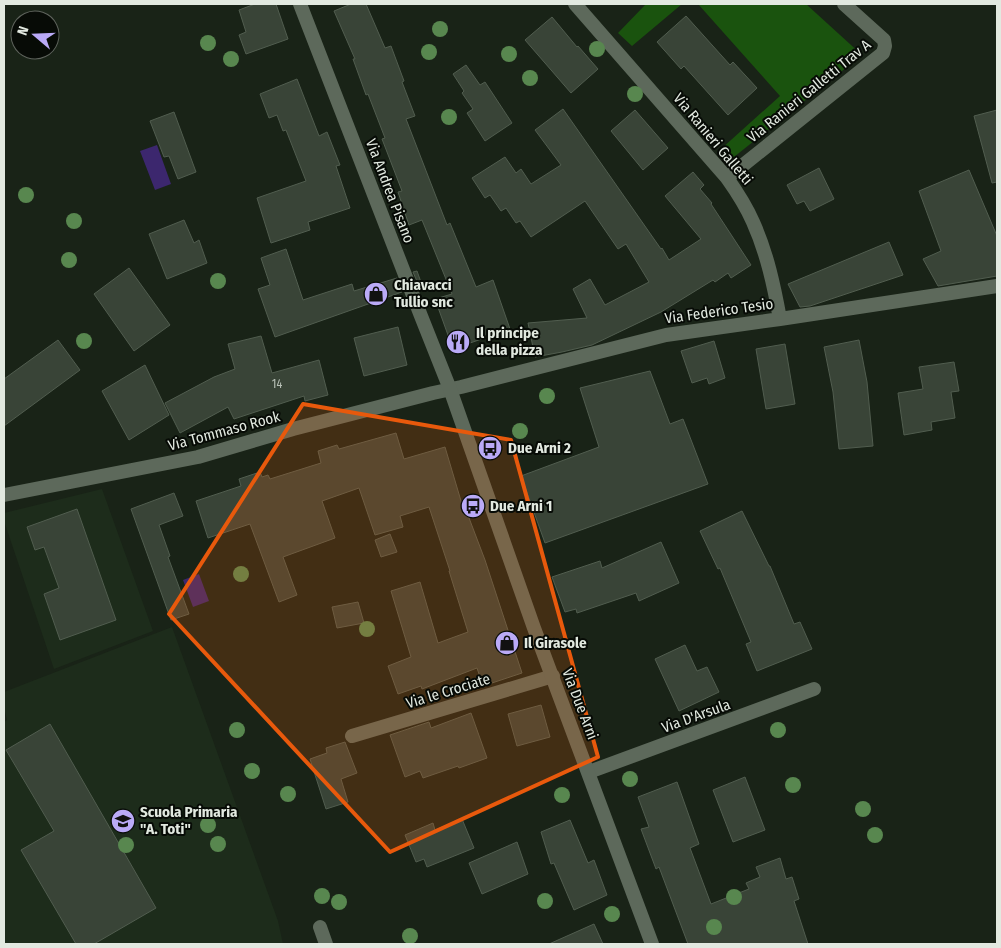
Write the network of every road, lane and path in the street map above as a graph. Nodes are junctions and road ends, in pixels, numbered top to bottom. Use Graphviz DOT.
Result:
graph roads {
  1 [pos="300,4"];
  2 [pos="576,4"];
  3 [pos="844,4"];
  4 [pos="727,178"];
  5 [pos="997,286"];
  6 [pos="780,319"];
  7 [pos="450,389"];
  8 [pos="4,495"];
  9 [pos="553,676"];
  10 [pos="814,689"];
  11 [pos="352,736"];
  12 [pos="589,772"];
  13 [pos="320,927"];
  14 [pos="326,944"];
  15 [pos="652,944"];
  1 -- 7 [label="street, Via Andrea Pisano"];
  2 -- 4 [label="street, Via Ranieri Galletti"];
  3 -- 4 [label="street, Via Ranieri Galletti Trav A"];
  4 -- 6 [label="street, Via Ranieri Galletti"];
  5 -- 6 [label="street, Via Federico Tesio"];
  6 -- 7 [label="street, Via Federico Tesio"];
  7 -- 8 [label="street, Via Tommaso Rook"];
  7 -- 9 [label="street, Via Due Arni"];
  9 -- 11 [label="street, Via le Crociate"];
  9 -- 12 [label="street, Via Due Arni"];
  10 -- 12 [label="street, Via D'Arsula"];
  12 -- 15 [label="street, Via Due Arni"];
  13 -- 14 [label="street"];
}
